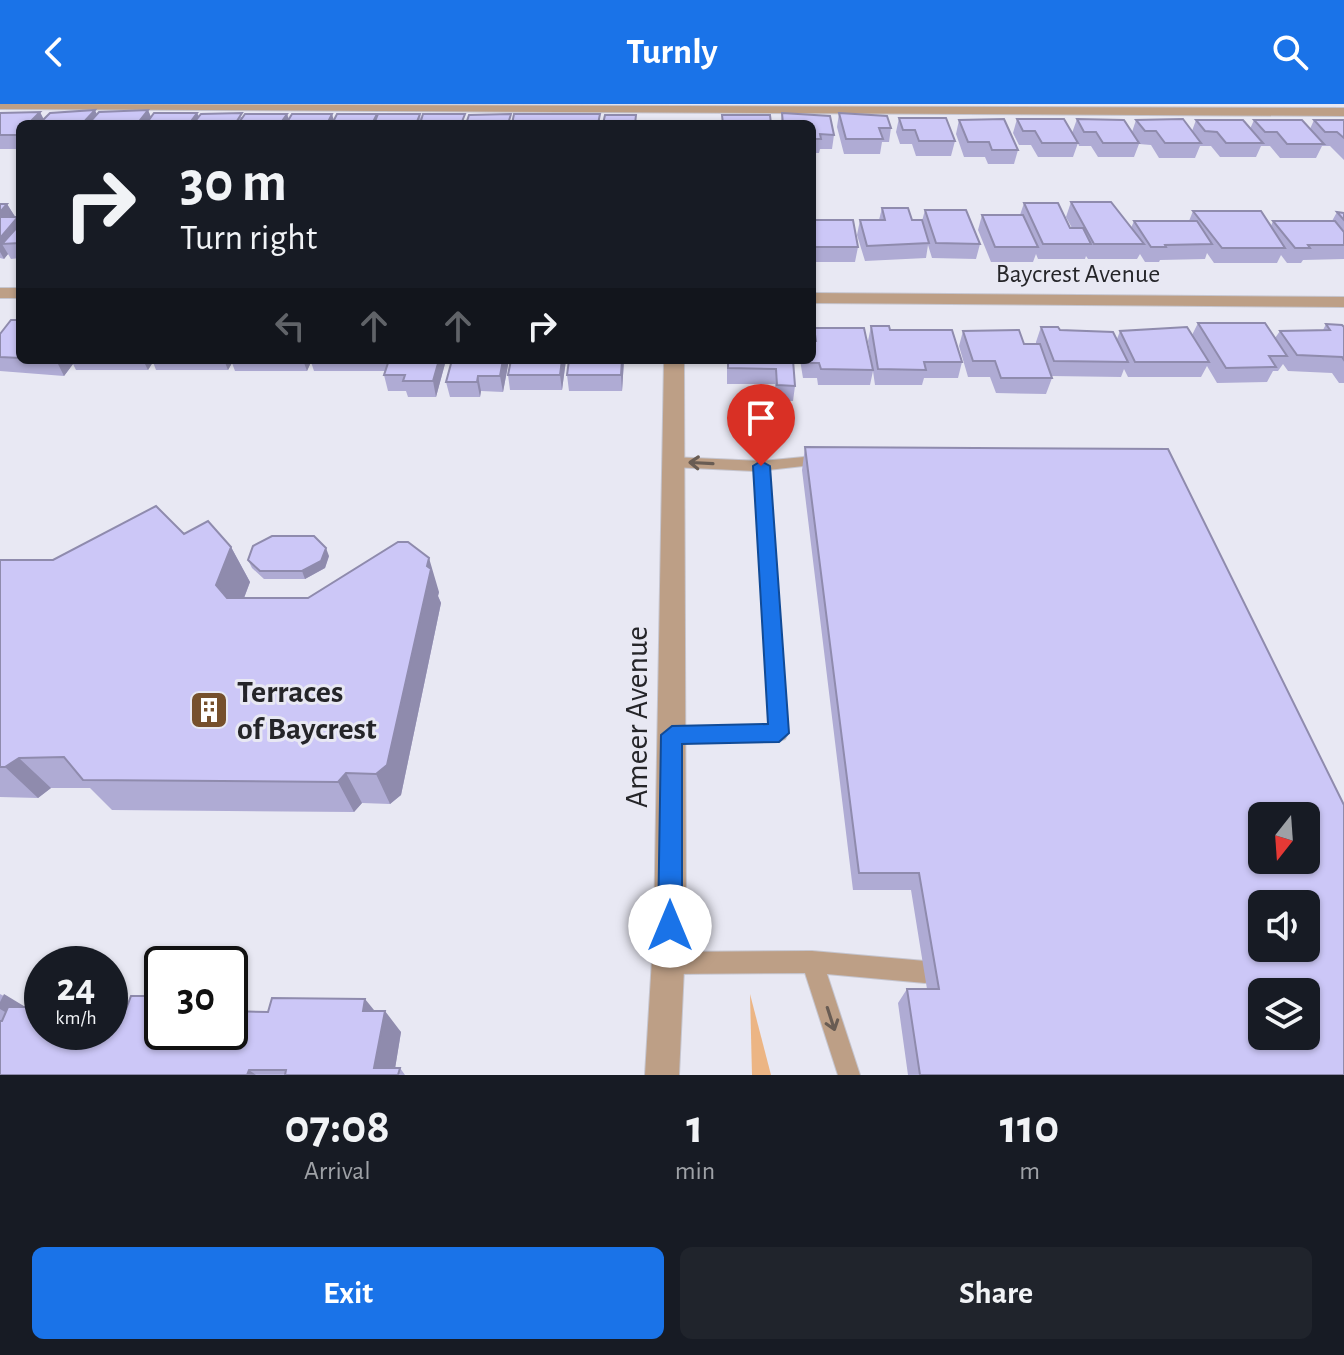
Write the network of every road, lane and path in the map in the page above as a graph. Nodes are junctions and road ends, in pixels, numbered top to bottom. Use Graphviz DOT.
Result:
graph roads {
  1 [pos="0,105"];
  2 [pos="1344,112"];
  3 [pos="680,113"];
  4 [pos="816,298"];
  5 [pos="1344,302"];
  6 [pos="674,364"];
  7 [pos="838,460"];
  8 [pos="672,462"];
  9 [pos="761,466"];
  10 [pos="672,735"];
  11 [pos="812,962"];
  12 [pos="668,963"];
  13 [pos="925,972"];
  14 [pos="662,1075"];
  15 [pos="849,1075"];
  1 -- 3 [label="street"];
  2 -- 3 [label="street"];
  4 -- 5 [label="street, Baycrest Avenue"];
  6 -- 8 [label="street, Ameer Avenue"];
  7 -- 9 [label="lane"];
  9 -- 8 [label="lane, one-way"];
  8 -- 10 [label="street, Ameer Avenue"];
  9 -- 10 [label="lane"];
  10 -- 12 [label="street, Ameer Avenue"];
  11 -- 12 [label="lane"];
  11 -- 13 [label="lane"];
  11 -- 15 [label="lane, one-way"];
  12 -- 14 [label="street, Ameer Avenue"];
}
